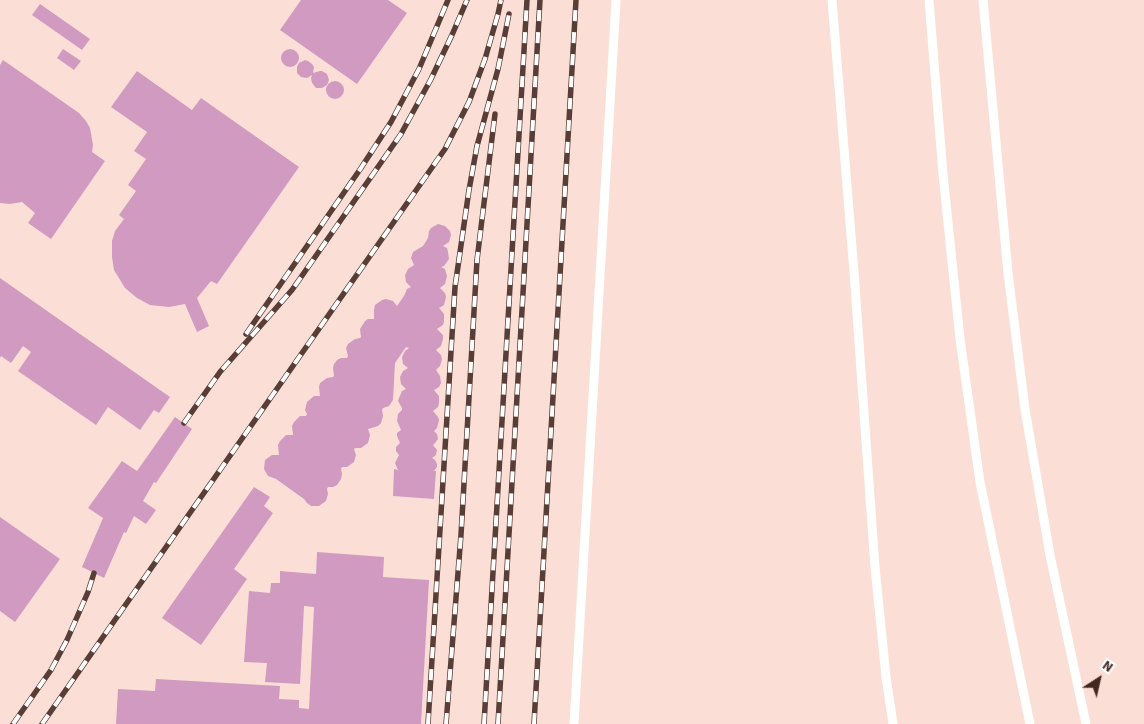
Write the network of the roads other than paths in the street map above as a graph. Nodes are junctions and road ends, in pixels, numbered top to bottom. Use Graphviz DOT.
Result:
graph roads {
  1 [pos="616,0"];
  2 [pos="832,0"];
  3 [pos="929,0"];
  4 [pos="983,0"];
  5 [pos="574,724"];
  6 [pos="893,724"];
  7 [pos="1030,724"];
  8 [pos="1086,724"];
  1 -- 5 [label="lane"];
  2 -- 6 [label="lane"];
  3 -- 7 [label="lane"];
  4 -- 8 [label="lane"];
}
